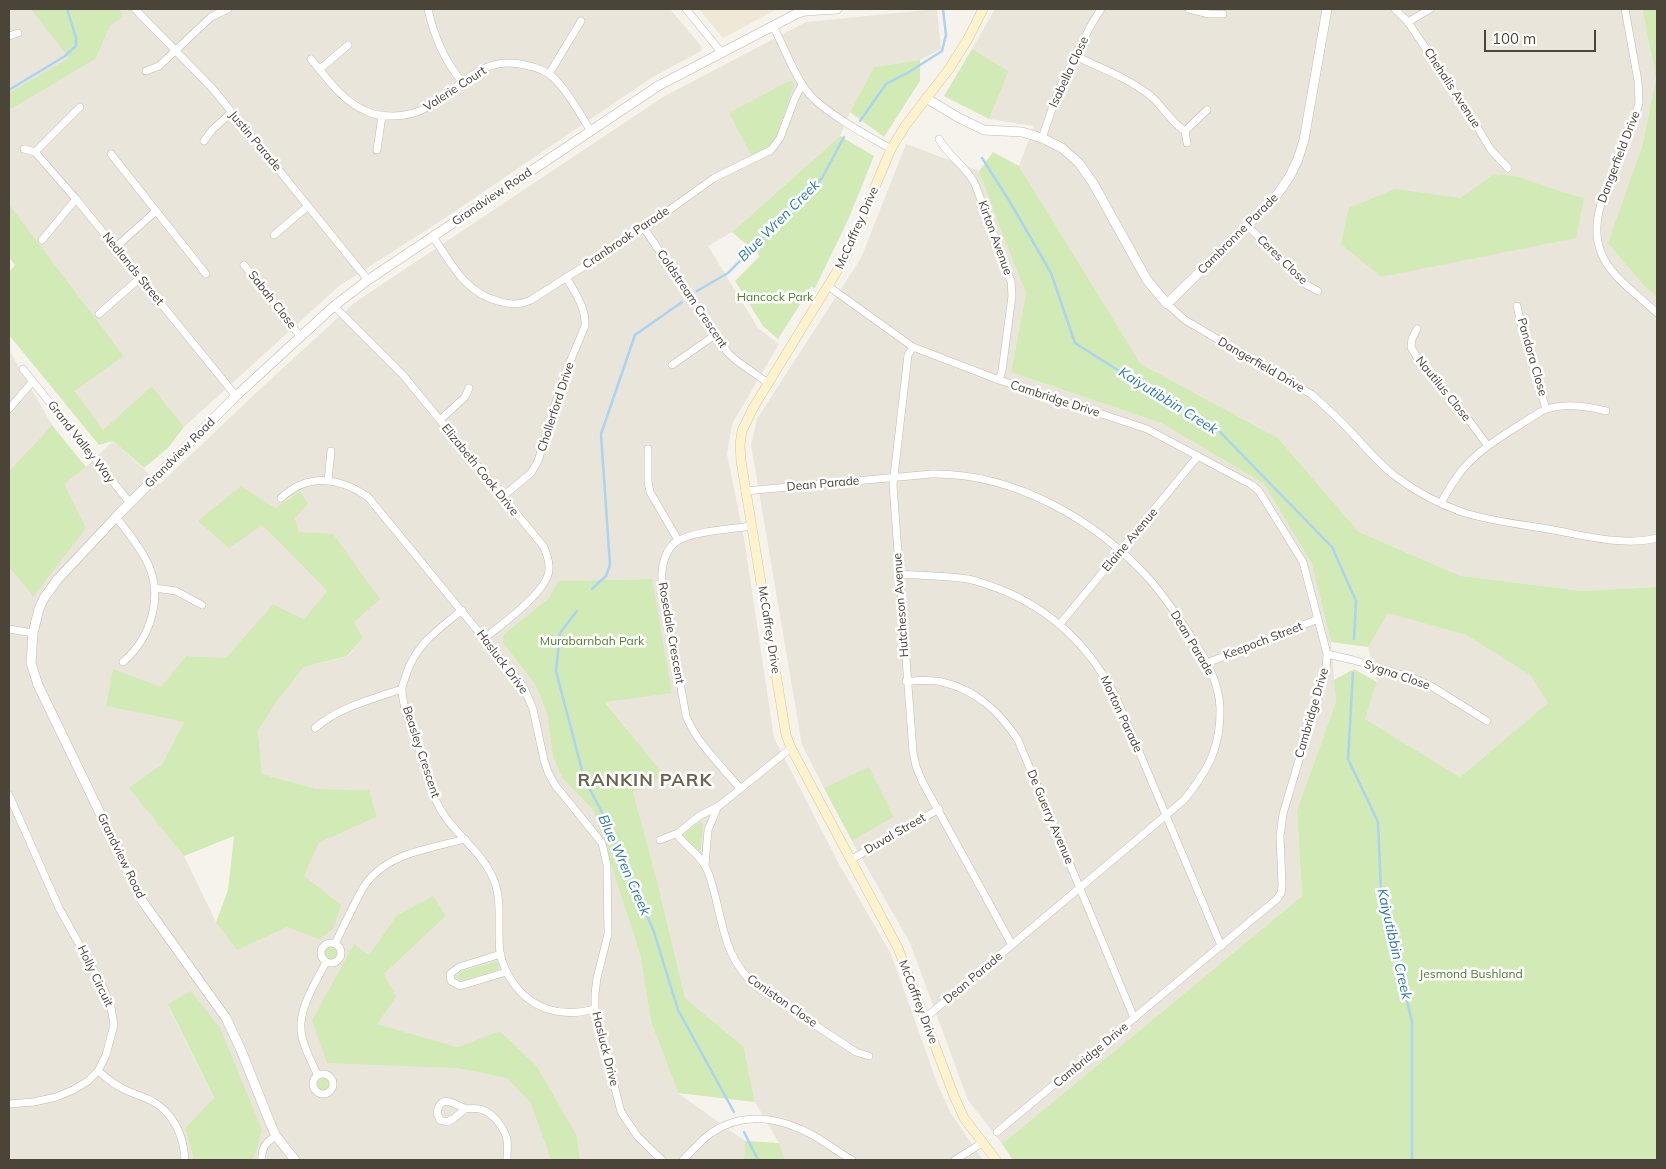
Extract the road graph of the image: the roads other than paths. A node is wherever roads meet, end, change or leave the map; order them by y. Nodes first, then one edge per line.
1 (135, 9) edge
2 (228, 9) edge
3 (428, 9) edge
4 (686, 9) edge
5 (837, 9) edge
6 (982, 9) edge
7 (1101, 9) edge
8 (1189, 9) edge
9 (1327, 9) edge
10 (1395, 9) edge
11 (1430, 9) edge
12 (1625, 9) edge
13 (1223, 14) dead end
14 (581, 21) dead end
15 (1408, 22) junction
16 (773, 26) junction
17 (18, 33) dead end
18 (9, 36) edge
19 (348, 46) dead end
20 (175, 52) junction
21 (721, 52) junction
22 (1075, 56) junction
23 (311, 59) dead end
24 (320, 69) junction
25 (146, 70) dead end
26 (549, 74) junction
27 (462, 82) junction
28 (802, 85) junction
29 (926, 98) junction
30 (80, 107) dead end
31 (1207, 110) dead end
32 (231, 113) junction
33 (382, 116) junction
34 (590, 130) junction
35 (1185, 131) junction
36 (1042, 138) junction
37 (939, 139) dead end
38 (204, 141) dead end
39 (1187, 143) dead end
40 (24, 149) dead end
41 (891, 149) junction
42 (377, 150) dead end
43 (35, 152) junction
44 (111, 154) dead end
45 (1508, 168) dead end
46 (76, 199) junction
47 (308, 206) junction
48 (156, 211) junction
49 (1248, 226) junction
50 (644, 228) junction
51 (274, 234) dead end
52 (433, 237) junction
53 (42, 240) dead end
54 (116, 248) junction
55 (244, 264) dead end
56 (206, 274) dead end
57 (566, 277) junction
58 (140, 278) junction
59 (368, 280) junction
60 (828, 286) junction
61 (1318, 291) dead end
62 (1167, 304) junction
63 (334, 306) junction
64 (1517, 306) dead end
65 (1657, 313) edge
66 (99, 314) dead end
67 (1417, 329) dead end
68 (300, 336) junction
69 (715, 336) junction
70 (912, 348) junction
71 (672, 365) dead end
72 (23, 369) dead end
73 (999, 380) junction
74 (33, 381) junction
75 (768, 383) junction
76 (469, 388) dead end
77 (236, 396) junction
78 (9, 409) edge
79 (1546, 409) junction
80 (1606, 411) dead end
81 (440, 420) junction
82 (1488, 446) junction
83 (648, 449) dead end
84 (331, 451) dead end
85 (1198, 456) junction
86 (893, 478) junction
87 (328, 480) junction
88 (745, 491) junction
89 (502, 497) junction
90 (281, 498) dead end
91 (130, 503) junction
92 (1441, 503) junction
93 (116, 517) junction
94 (752, 526) junction
95 (1657, 538) edge
96 (678, 540) junction
97 (1120, 551) junction
98 (899, 574) junction
99 (155, 588) junction
100 (202, 605) dead end
101 (462, 610) junction
102 (1318, 619) junction
103 (1060, 624) junction
104 (9, 629) edge
105 (32, 633) junction
106 (485, 638) junction
107 (1327, 654) junction
108 (123, 662) dead end
109 (1207, 663) junction
110 (906, 681) junction
111 (402, 689) junction
112 (1487, 721) dead end
113 (315, 728) dead end
114 (790, 748) junction
115 (740, 788) junction
116 (9, 795) edge
117 (718, 806) junction
118 (12, 810) edge
119 (939, 810) junction
120 (1166, 817) junction
121 (678, 833) junction
122 (465, 840) junction
123 (660, 840) dead end
124 (852, 859) junction
125 (705, 865) junction
126 (1080, 889) junction
127 (335, 944) junction
128 (1012, 945) junction
129 (1222, 946) junction
130 (500, 954) junction
131 (326, 962) junction
132 (506, 972) junction
133 (595, 1010) junction
134 (925, 1018) junction
135 (1135, 1018) junction
136 (869, 1056) dead end
137 (98, 1071) junction
138 (317, 1074) dead end
139 (9, 1104) edge
140 (465, 1109) dead end
141 (997, 1132) dead end
142 (276, 1136) junction
143 (982, 1143) junction
144 (185, 1160) edge
145 (262, 1160) edge
146 (295, 1160) edge
147 (506, 1160) edge
148 (662, 1160) edge
149 (683, 1160) edge
150 (852, 1160) edge
151 (955, 1160) edge
152 (996, 1160) edge

1 - 20 street, Justin Parade
2 - 20 street
3 - 27 street
4 - 21 street
5 - 16 street, Grandview Road
6 - 29 main road, McCaffrey Drive
7 - 22 street, Isabella Close
8 - 13 street
9 - 49 street, Cambronne Parade
10 - 15 street, Chehalis Avenue
11 - 15 street
12 - 65 street, Dangerfield Drive
14 - 26 street
15 - 45 street, Chehalis Avenue
16 - 21 street, Grandview Road
16 - 28 street
17 - 18 street
19 - 24 street
20 - 25 street
20 - 32 street, Justin Parade
21 - 34 street, Grandview Road
22 - 35 street
22 - 36 street, Isabella Close
23 - 24 street, Valerie Court
24 - 33 street, Valerie Court
26 - 27 street, Valerie Court
26 - 34 street, Valerie Court
27 - 33 street, Valerie Court
28 - 41 street
28 - 50 street, Cranbrook Parade
29 - 36 street, Dangerfield Drive
29 - 41 main road, McCaffrey Drive
30 - 43 street
31 - 35 street
32 - 38 street
32 - 47 street, Justin Parade
33 - 42 street
34 - 52 street, Grandview Road
35 - 39 street
36 - 62 street, Dangerfield Drive
37 - 73 street, Kirton Avenue
40 - 43 street
41 - 60 main road, McCaffrey Drive
43 - 46 street, Nedlands Street
44 - 48 street
46 - 53 street
46 - 54 street, Nedlands Street
47 - 51 street
47 - 59 street, Justin Parade
48 - 54 street
48 - 56 street
49 - 61 street, Ceres Close
49 - 62 street, Cambronne Parade
50 - 57 street, Cranbrook Parade
50 - 69 street, Coldstream Crescent
52 - 57 street, Cranbrook Parade
52 - 59 street, Grandview Road
54 - 58 street, Nedlands Street
55 - 68 street, Sabah Close
57 - 89 street, Chollerford Drive
58 - 66 street
58 - 77 street, Nedlands Street
59 - 63 street, Grandview Road
60 - 70 street
60 - 75 main road, McCaffrey Drive
62 - 92 street, Dangerfield Drive
63 - 68 street, Grandview Road
63 - 81 street, Elizabeth Cook Drive
64 - 79 street, Pandora Close
67 - 82 street, Nautilus Close
68 - 77 street, Grandview Road
69 - 71 street
69 - 75 street, Coldstream Crescent
70 - 73 street, Cambridge Drive
70 - 86 street, Hutcheson Avenue
72 - 74 street, Grand Valley Way
73 - 85 street, Cambridge Drive
74 - 78 street
74 - 91 street, Grand Valley Way
75 - 88 main road, McCaffrey Drive
76 - 81 street
77 - 91 street, Grandview Road
79 - 80 street
79 - 82 street
81 - 89 street, Elizabeth Cook Drive
82 - 92 street
83 - 96 street
84 - 87 street
85 - 97 street, Elaine Avenue
85 - 102 street, Cambridge Drive
86 - 88 street, Dean Parade
86 - 97 street, Dean Parade
86 - 98 street, Hutcheson Avenue
87 - 90 street, Hasluck Drive
87 - 101 street, Hasluck Drive
88 - 94 main road, McCaffrey Drive
89 - 106 street, Elizabeth Cook Drive
91 - 93 street, Grandview Road
92 - 95 street, Dangerfield Drive
93 - 99 street
93 - 105 street, Grandview Road
94 - 96 street
94 - 114 main road, McCaffrey Drive
96 - 115 street, Rosedale Crescent
97 - 103 street, Elaine Avenue
97 - 109 street, Dean Parade
98 - 103 street, Morton Parade
98 - 110 street, Hutcheson Avenue
99 - 100 street
99 - 108 street
101 - 106 street, Hasluck Drive
101 - 111 street, Beasley Crescent
102 - 107 street, Cambridge Drive
102 - 109 street, Keepoch Street
103 - 120 street, Morton Parade
104 - 105 street
105 - 142 street, Grandview Road
106 - 133 street, Hasluck Drive
107 - 112 street, Sygna Close
107 - 129 street, Cambridge Drive
109 - 120 street, Dean Parade
110 - 119 street, Hutcheson Avenue
110 - 126 street, De Guerry Avenue
111 - 113 street
111 - 122 street, Beasley Crescent
114 - 115 street, Coniston Close
114 - 124 main road, McCaffrey Drive
115 - 117 street, Coniston Close
116 - 118 street, Holly Circuit
117 - 121 street, Coniston Close
117 - 125 street, Coniston Close
118 - 137 street, Holly Circuit
119 - 124 street, Duval Street
119 - 128 street, Hutcheson Avenue
120 - 126 street, Dean Parade
120 - 129 street, Morton Parade
121 - 123 street, Coniston Close
121 - 125 street, Coniston Close
122 - 127 street
122 - 130 street, Beasley Crescent
124 - 134 main road, McCaffrey Drive
125 - 136 street, Coniston Close
126 - 128 street, Dean Parade
126 - 135 street, De Guerry Avenue
127 - 131 street
127 - 131 street
128 - 134 street, Dean Parade
129 - 135 street, Cambridge Drive
130 - 132 street, Beasley Crescent
130 - 132 street
131 - 138 street
132 - 133 street, Beasley Crescent
133 - 148 street, Hasluck Drive
134 - 143 main road, McCaffrey Drive
135 - 141 street, Cambridge Drive
137 - 139 street, Holly Circuit
137 - 144 street
140 - 147 street
142 - 145 street
142 - 146 street, Grandview Road
143 - 151 street
143 - 152 main road, McCaffrey Drive
149 - 150 street

